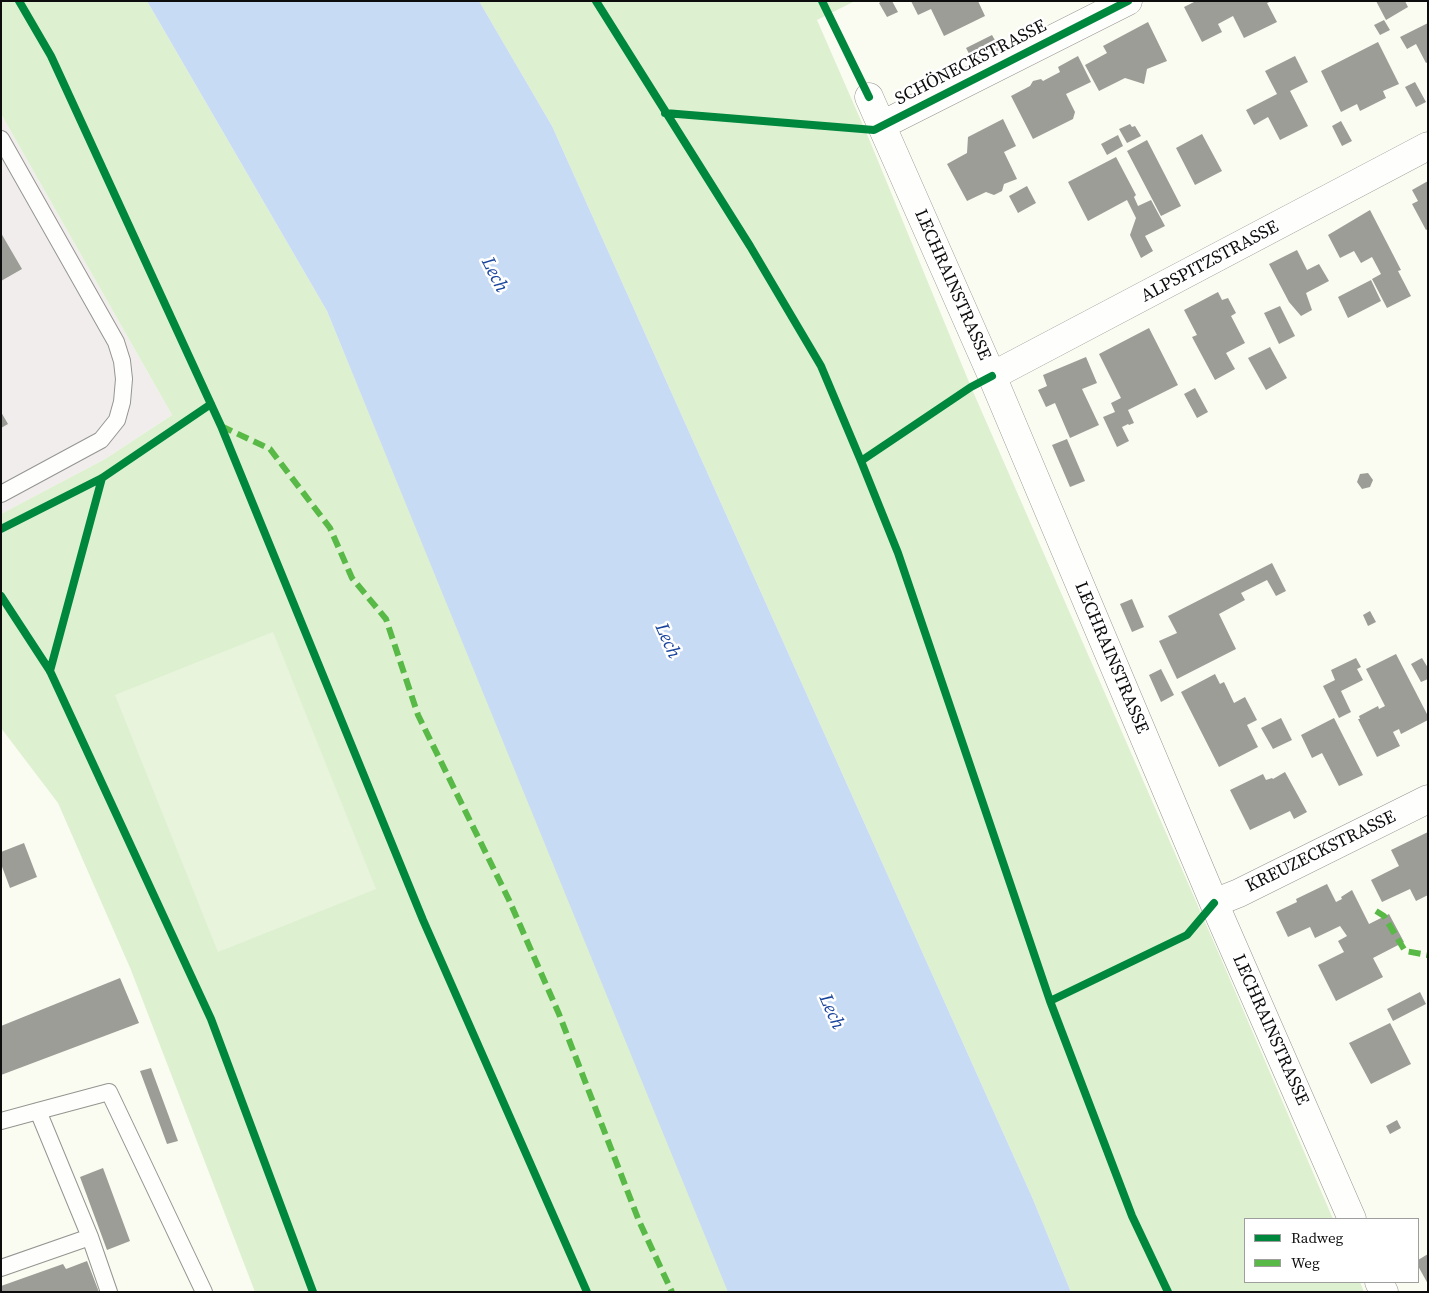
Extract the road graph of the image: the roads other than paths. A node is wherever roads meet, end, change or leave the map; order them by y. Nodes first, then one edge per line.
1 (1128, 1) edge
2 (869, 97) dead end
3 (882, 125) junction
4 (1, 139) edge
5 (1428, 146) edge
6 (992, 376) junction
7 (1, 494) edge
8 (1428, 799) edge
9 (1214, 904) junction
10 (38, 1112) junction
11 (1, 1121) edge
12 (1352, 1218) edge
13 (90, 1237) junction
14 (1, 1268) edge
15 (109, 1292) edge
16 (204, 1292) edge

1 - 3 street, SCHÖNECKSTRASSE
2 - 3 street, LECHRAINSTRASSE
3 - 6 street, LECHRAINSTRASSE
4 - 7 lane
5 - 6 street, ALPSPITZSTRASSE
6 - 9 street, LECHRAINSTRASSE
8 - 9 street, KREUZECKSTRASSE
9 - 12 street, LECHRAINSTRASSE
10 - 11 lane
10 - 13 lane
10 - 16 lane
13 - 14 lane
13 - 15 lane

